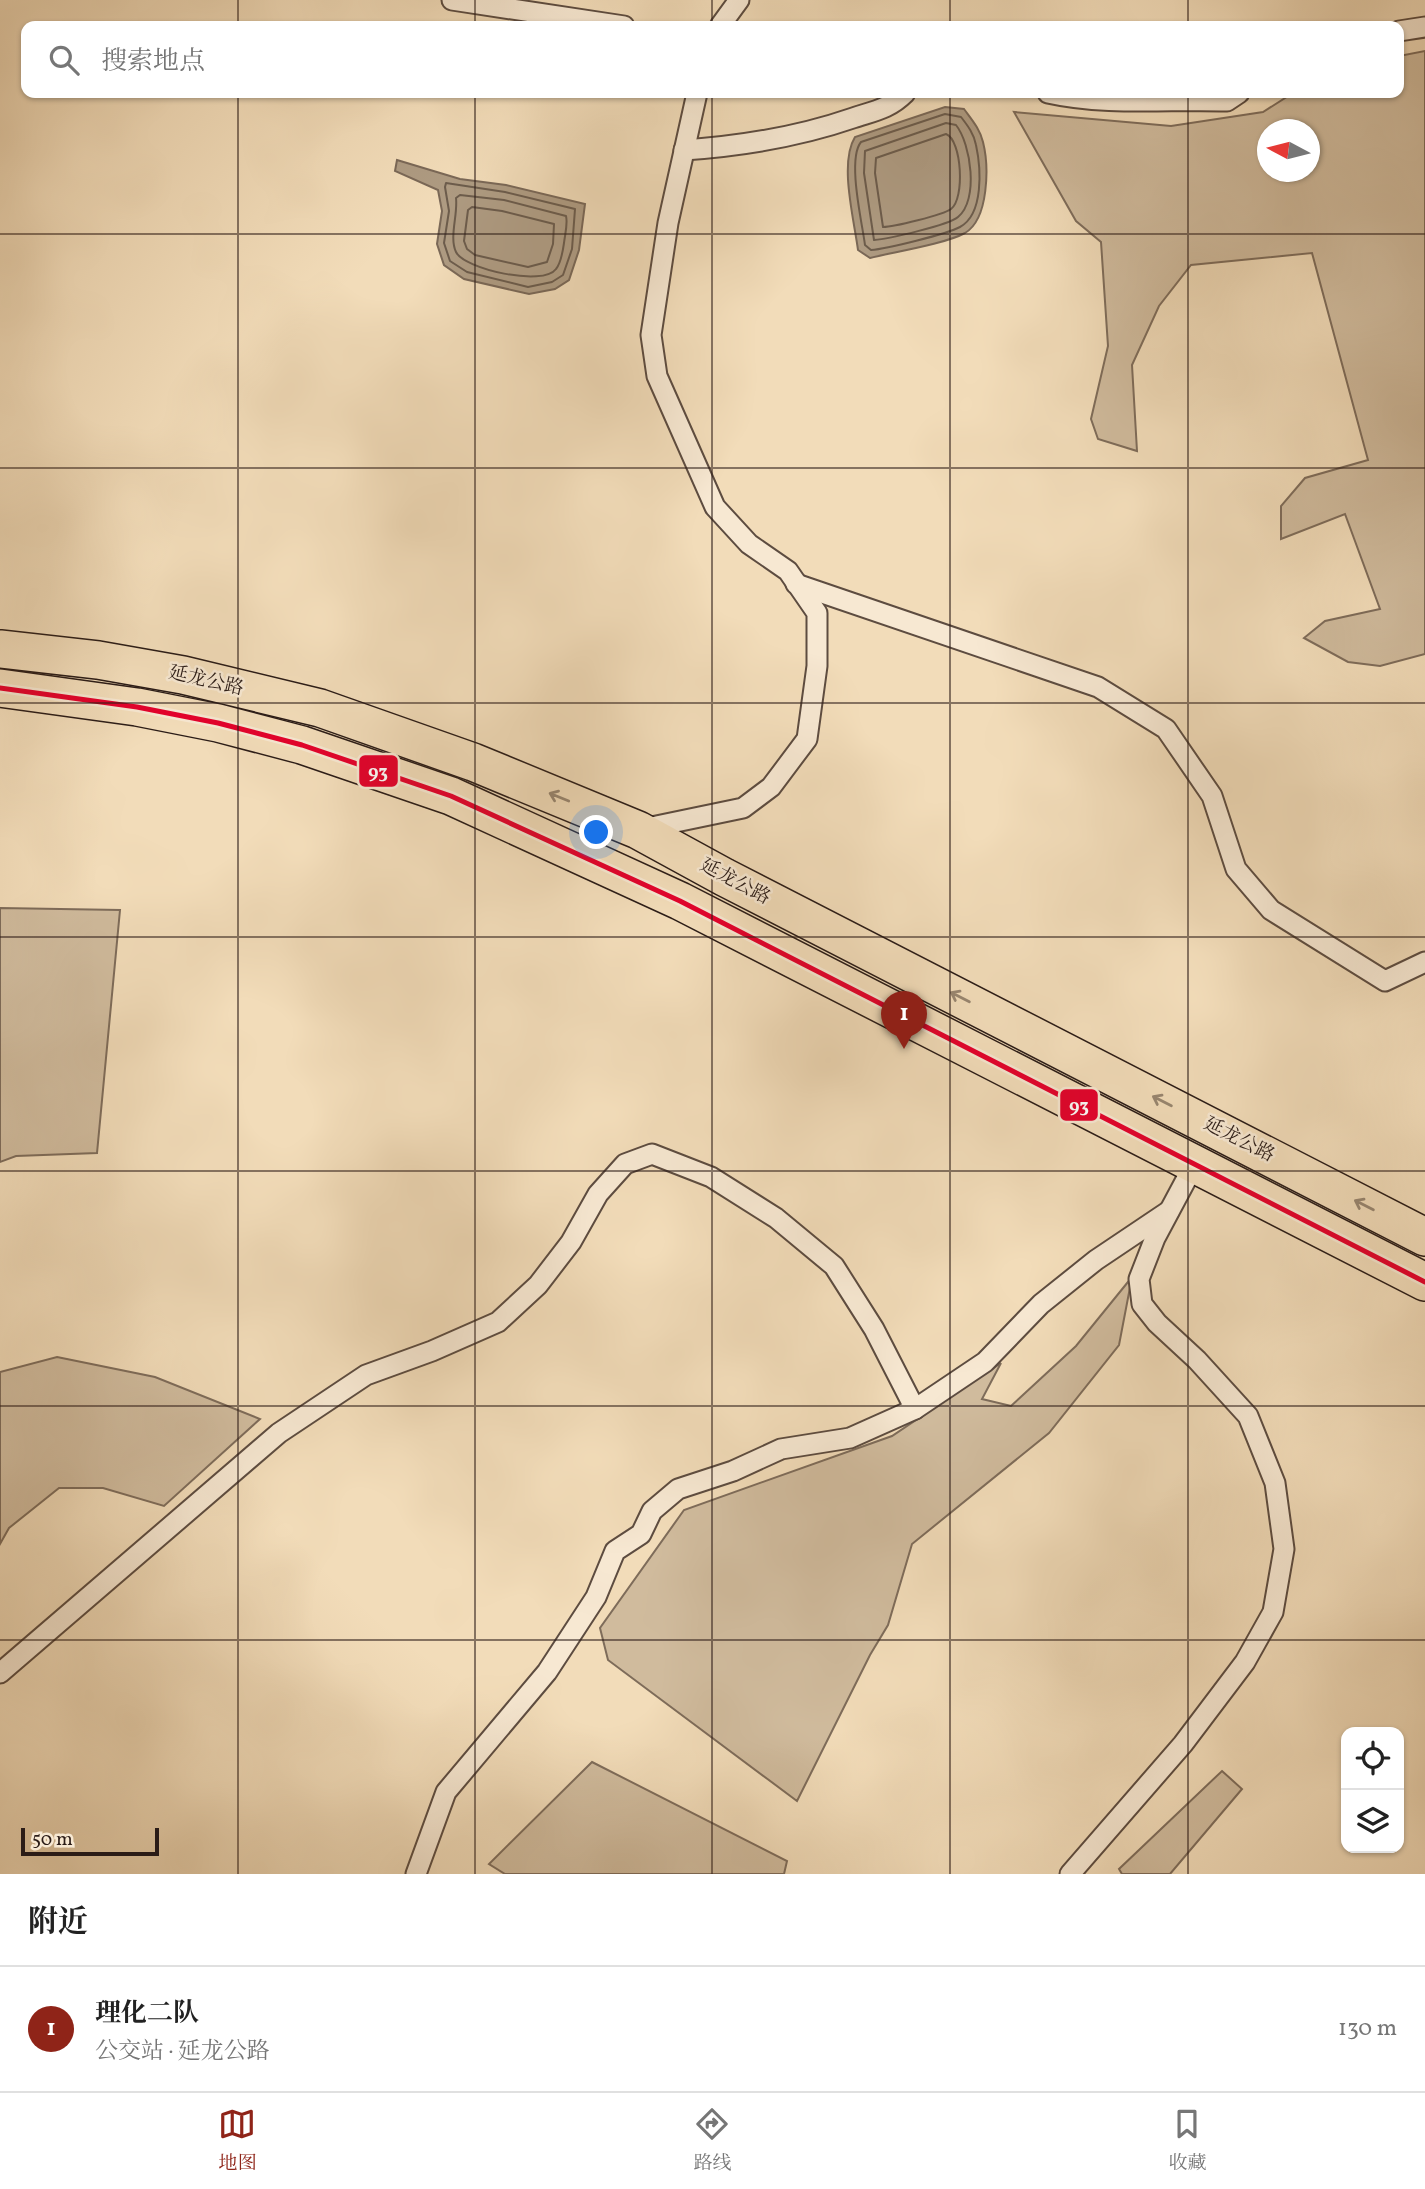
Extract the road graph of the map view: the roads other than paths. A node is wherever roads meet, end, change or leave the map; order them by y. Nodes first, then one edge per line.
1 (452, 0) edge
2 (739, 0) edge
3 (591, 21) edge
4 (724, 21) edge
5 (1425, 27) edge
6 (1404, 30) edge
7 (696, 98) edge
8 (900, 98) edge
9 (1083, 98) edge
10 (1232, 98) edge
11 (684, 150) junction
12 (796, 583) junction
13 (0, 649) edge
14 (0, 688) edge
15 (638, 830) junction
16 (1425, 962) edge
17 (1195, 1163) junction
18 (1169, 1211) junction
19 (1425, 1237) edge
20 (1425, 1282) edge
21 (915, 1409) junction
22 (0, 1673) edge
23 (416, 1874) edge
24 (1070, 1874) edge

1 - 3 street
2 - 4 street
5 - 6 street
7 - 11 street
8 - 11 street
9 - 10 street
11 - 12 street
12 - 15 street
12 - 16 street
15 -> 13 highway, 延龙公路
14 - 17 highway, 延龙公路
19 -> 15 highway, 延龙公路
17 - 18 street
17 - 20 highway, 延龙公路
18 - 21 street
18 - 24 street
21 - 22 street
21 - 23 street

